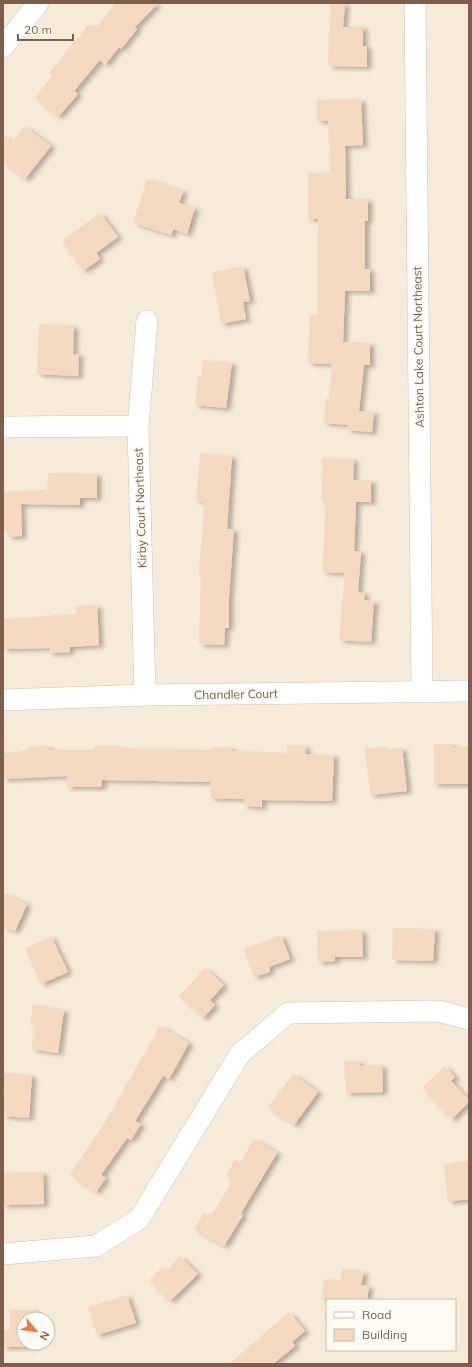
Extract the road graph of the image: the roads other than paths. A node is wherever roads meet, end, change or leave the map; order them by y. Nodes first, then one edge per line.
1 (38, 3) edge
2 (415, 3) edge
3 (3, 47) edge
4 (147, 321) dead end
5 (138, 426) junction
6 (3, 427) edge
7 (422, 691) junction
8 (469, 691) edge
9 (145, 695) junction
10 (3, 700) edge
11 (469, 1019) edge
12 (3, 1254) edge

1 - 3 street
2 - 7 street, Ashton Lake Court Northeast
4 - 5 street, Kirby Court Northeast
5 - 6 street
5 - 9 street, Kirby Court Northeast
7 - 8 street, Chandler Court
7 - 9 street, Chandler Court
9 - 10 street, Chandler Court
11 - 12 street

